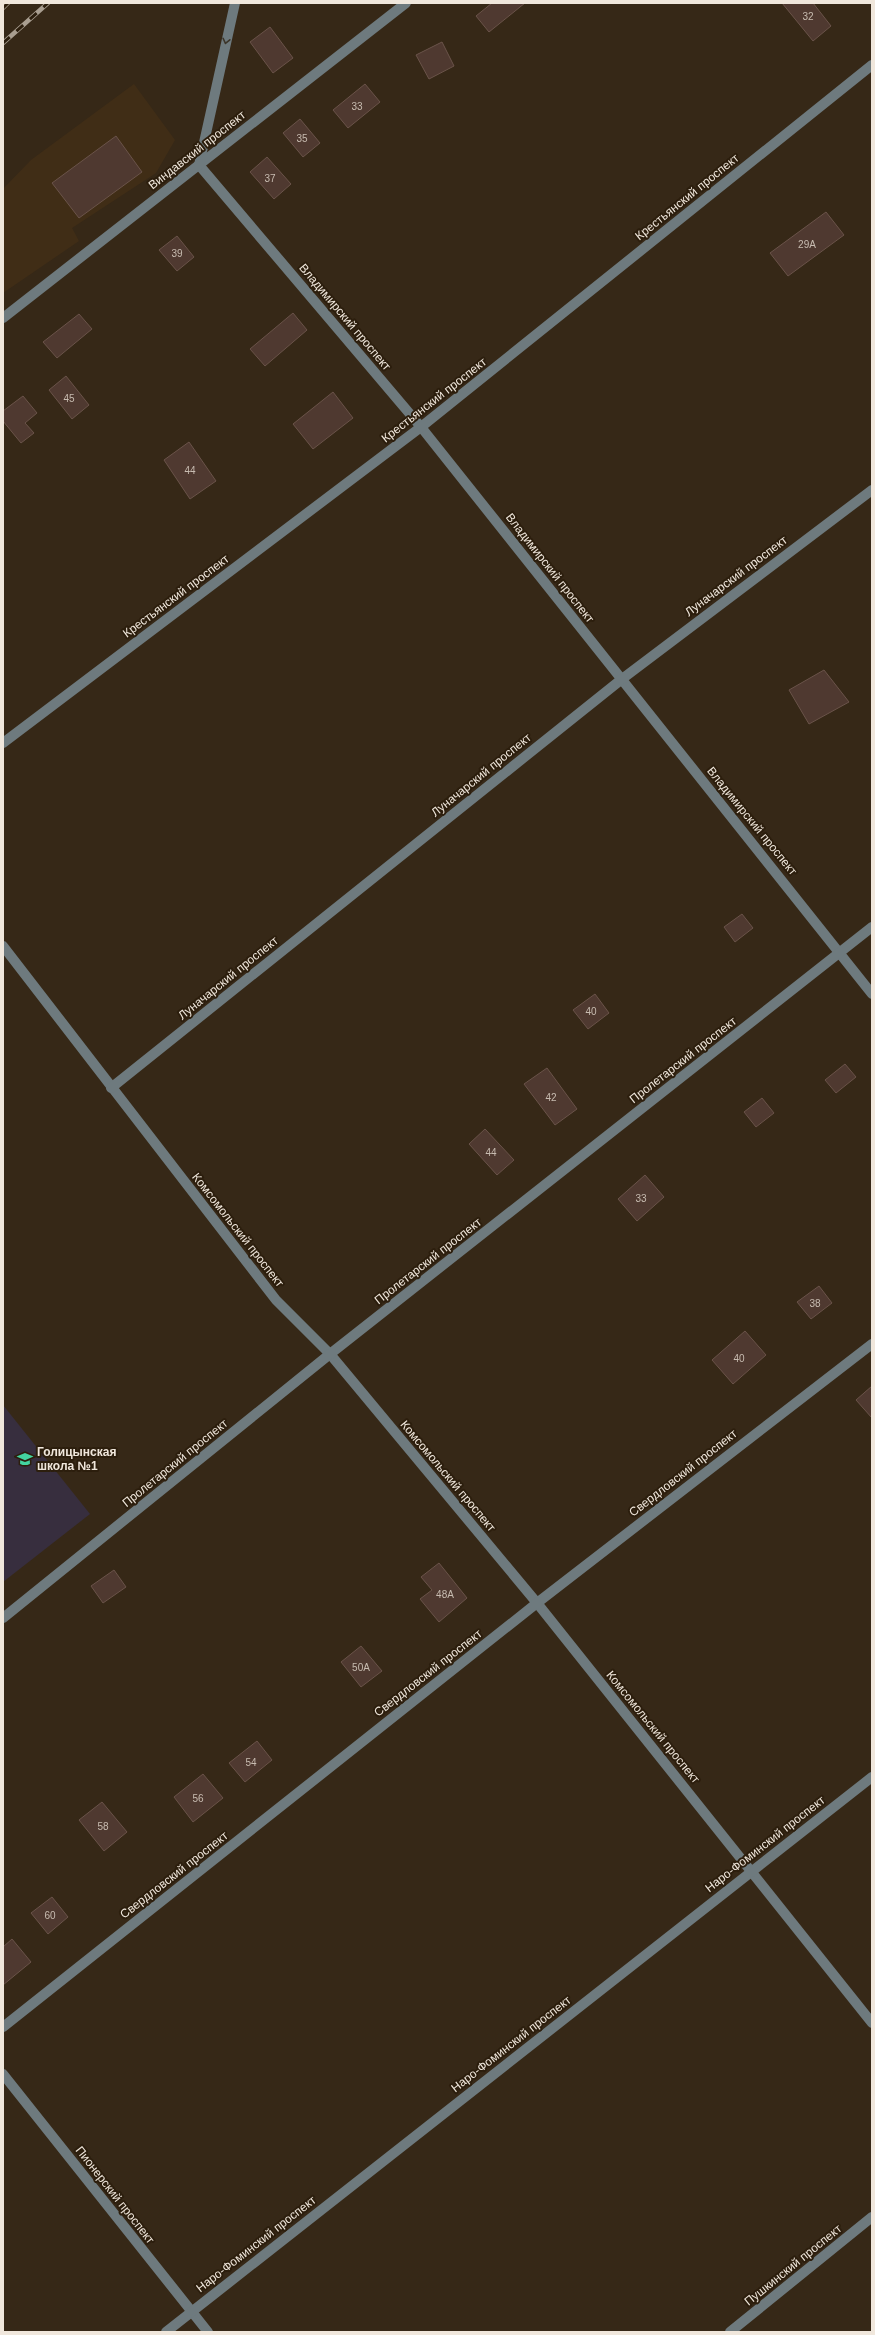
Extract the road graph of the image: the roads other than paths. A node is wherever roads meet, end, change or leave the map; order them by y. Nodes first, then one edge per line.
1 (235, 3) edge
2 (406, 3) edge
3 (872, 65) edge
4 (199, 165) junction
5 (3, 318) edge
6 (422, 427) junction
7 (872, 490) edge
8 (622, 679) junction
9 (3, 743) edge
10 (872, 927) edge
11 (3, 946) edge
12 (840, 953) junction
13 (872, 994) edge
14 (111, 1088) junction
15 (872, 1344) edge
16 (330, 1354) junction
17 (537, 1603) junction
18 (3, 1618) edge
19 (872, 1777) edge
20 (752, 1871) junction
21 (872, 2024) edge
22 (3, 2027) edge
23 (3, 2074) edge
24 (872, 2217) edge
25 (191, 2312) junction
26 (166, 2332) edge
27 (208, 2332) edge
28 (730, 2332) edge

1 -> 4 street
2 - 4 street, Виндавский проспект
3 - 6 street, Крестьянский проспект
4 - 5 street, Виндавский проспект
4 - 6 street, Владимирский проспект
6 - 8 street, Владимирский проспект
6 - 9 street, Крестьянский проспект
7 - 8 street, Луначарский проспект
8 - 12 street, Владимирский проспект
8 - 14 street, Луначарский проспект
10 - 12 street, Пролетарский проспект
11 - 14 street, Комсомольский проспект
12 - 13 street, Владимирский проспект
12 - 16 street, Пролетарский проспект
14 - 16 street, Комсомольский проспект
15 - 17 street, Свердловский проспект
16 - 17 street, Комсомольский проспект
16 - 18 street, Пролетарский проспект
17 - 20 street, Комсомольский проспект
17 - 22 street, Свердловский проспект
19 - 20 street, Наро-Фоминский проспект
20 - 21 street, Комсомольский проспект
20 - 25 street, Наро-Фоминский проспект
23 - 25 street, Пионерский проспект
24 - 28 street, Пушкинский проспект
25 - 26 street, Наро-Фоминский проспект
25 - 27 street, Пионерский проспект

